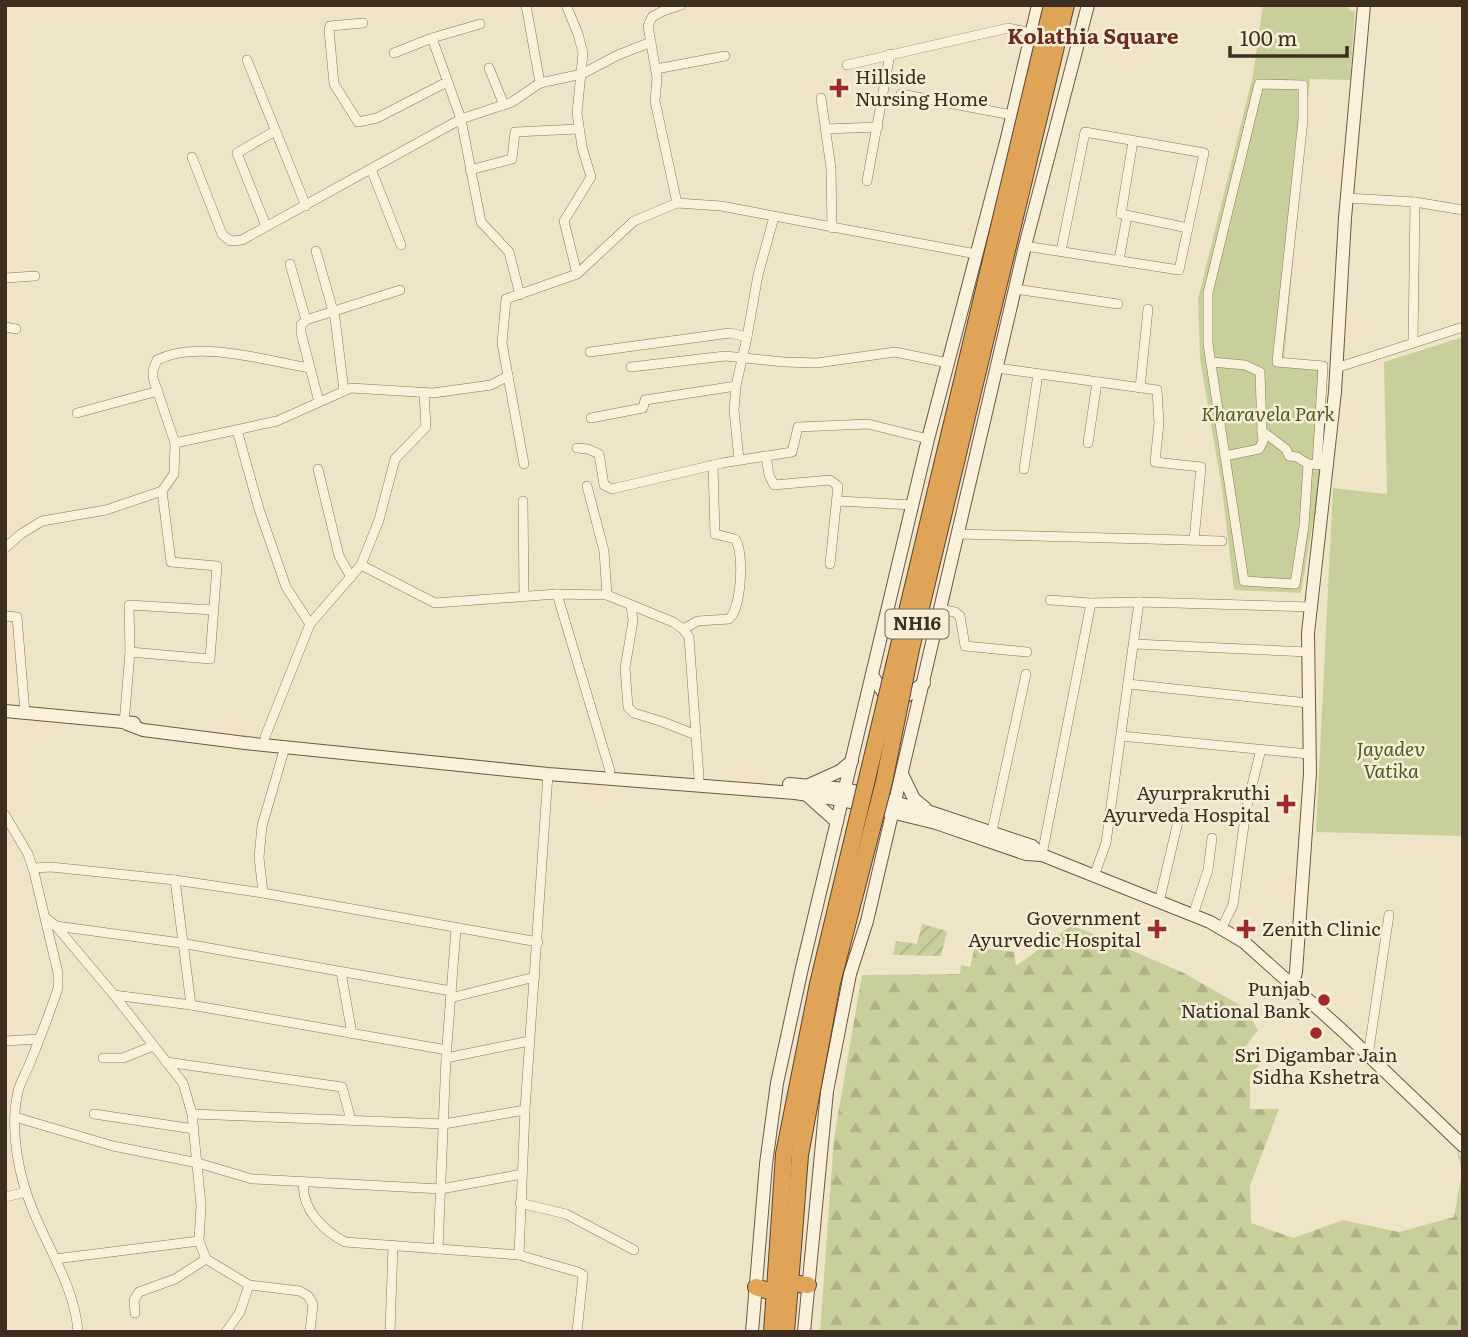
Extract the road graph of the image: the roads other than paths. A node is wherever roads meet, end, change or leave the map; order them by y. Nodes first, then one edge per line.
1 (526, 5) edge
2 (566, 5) edge
3 (681, 5) edge
4 (1038, 5) edge
5 (1052, 5) edge
6 (1066, 5) edge
7 (1088, 5) edge
8 (1364, 5) edge
9 (363, 23) dead end
10 (480, 24) dead end
11 (1031, 33) junction
12 (432, 38) junction
13 (651, 42) junction
14 (394, 53) dead end
15 (890, 54) junction
16 (725, 56) dead end
17 (247, 60) dead end
18 (847, 65) dead end
19 (489, 68) dead end
20 (656, 69) junction
21 (582, 74) junction
22 (447, 82) junction
23 (540, 83) junction
24 (901, 94) dead end
25 (821, 98) dead end
26 (504, 104) junction
27 (1012, 115) junction
28 (461, 119) junction
29 (878, 127) junction
30 (578, 129) junction
31 (825, 129) junction
32 (275, 131) junction
33 (1133, 141) junction
34 (192, 157) dead end
35 (371, 169) junction
36 (470, 170) junction
37 (867, 181) dead end
38 (1347, 198) junction
39 (1415, 202) junction
40 (677, 203) junction
41 (306, 206) junction
42 (1463, 210) edge
43 (1127, 216) junction
44 (774, 217) junction
45 (266, 226) junction
46 (832, 228) junction
47 (1188, 228) junction
48 (401, 245) dead end
49 (1026, 246) junction
50 (316, 251) dead end
51 (1061, 251) junction
52 (976, 254) junction
53 (1119, 260) junction
54 (290, 264) dead end
55 (577, 274) junction
56 (35, 276) dead end
57 (5, 278) edge
58 (1015, 289) junction
59 (400, 290) dead end
60 (520, 295) junction
61 (1118, 304) dead end
62 (1148, 309) dead end
63 (333, 311) junction
64 (306, 320) junction
65 (5, 327) edge
66 (1463, 327) edge
67 (16, 328) dead end
68 (747, 337) junction
69 (1413, 343) junction
70 (590, 352) dead end
71 (742, 358) junction
72 (1211, 362) junction
73 (948, 363) junction
74 (310, 368) junction
75 (631, 368) dead end
76 (997, 368) junction
77 (1336, 368) junction
78 (1038, 374) junction
79 (508, 376) junction
80 (1097, 382) junction
81 (736, 386) junction
82 (1140, 388) junction
83 (158, 391) junction
84 (344, 391) junction
85 (424, 393) junction
86 (319, 402) junction
87 (77, 413) dead end
88 (591, 418) dead end
89 (237, 430) junction
90 (1262, 431) junction
91 (928, 439) junction
92 (175, 443) junction
93 (1088, 443) dead end
94 (577, 448) dead end
95 (766, 456) junction
96 (1225, 456) junction
97 (739, 460) junction
98 (524, 464) dead end
99 (713, 465) junction
100 (1318, 465) junction
101 (317, 469) dead end
102 (1024, 469) dead end
103 (587, 486) dead end
104 (162, 491) junction
105 (523, 501) dead end
106 (838, 501) junction
107 (913, 505) junction
108 (958, 534) junction
109 (1194, 540) junction
110 (1222, 541) dead end
111 (5, 548) edge
112 (830, 564) dead end
113 (360, 565) junction
114 (351, 577) junction
115 (557, 594) junction
116 (607, 595) junction
117 (524, 596) junction
118 (1050, 600) dead end
119 (1139, 602) junction
120 (1091, 603) junction
121 (631, 605) junction
122 (1311, 607) junction
123 (939, 609) junction
124 (214, 610) junction
125 (5, 616) edge
126 (310, 624) junction
127 (683, 629) junction
128 (1134, 644) junction
129 (130, 652) junction
130 (1027, 652) dead end
131 (1308, 653) junction
132 (1026, 674) dead end
133 (872, 676) junction
134 (924, 683) junction
135 (1128, 684) junction
136 (1308, 703) junction
137 (5, 711) edge
138 (25, 713) junction
139 (125, 724) junction
140 (696, 736) junction
141 (1121, 736) junction
142 (265, 737) junction
143 (285, 747) junction
144 (330, 748) junction
145 (1261, 749) junction
146 (1309, 754) junction
147 (852, 761) junction
148 (610, 771) junction
149 (548, 774) junction
150 (902, 774) junction
151 (699, 778) junction
152 (721, 783) junction
153 (806, 790) junction
154 (844, 795) junction
155 (894, 808) junction
156 (1180, 813) dead end
157 (5, 815) edge
158 (927, 816) junction
159 (837, 822) junction
160 (992, 831) junction
161 (1212, 838) dead end
162 (887, 839) junction
163 (1042, 855) junction
164 (33, 868) junction
165 (1094, 876) junction
166 (824, 877) junction
167 (175, 880) junction
168 (876, 887) junction
169 (263, 893) junction
170 (1159, 902) junction
171 (1193, 915) junction
172 (1389, 915) dead end
173 (46, 918) junction
174 (56, 926) junction
175 (456, 929) junction
176 (1221, 929) junction
177 (538, 942) junction
178 (181, 943) junction
179 (341, 972) junction
180 (535, 977) junction
181 (1293, 985) junction
182 (450, 994) junction
183 (114, 995) junction
184 (191, 1005) junction
185 (352, 1034) junction
186 (39, 1040) junction
187 (5, 1041) edge
188 (529, 1041) junction
189 (153, 1046) junction
190 (447, 1054) junction
191 (1368, 1056) junction
192 (103, 1058) dead end
193 (166, 1062) junction
194 (525, 1110) junction
195 (94, 1114) dead end
196 (192, 1114) junction
197 (15, 1117) junction
198 (351, 1120) junction
199 (444, 1124) junction
200 (194, 1129) junction
201 (1463, 1146) edge
202 (198, 1163) junction
203 (522, 1174) junction
204 (304, 1182) junction
205 (441, 1189) junction
206 (26, 1192) junction
207 (5, 1197) edge
208 (520, 1203) junction
209 (199, 1241) junction
210 (393, 1245) junction
211 (785, 1246) junction
212 (438, 1249) junction
213 (634, 1250) dead end
214 (519, 1255) junction
215 (55, 1259) junction
216 (206, 1259) junction
217 (790, 1283) junction
218 (248, 1284) junction
219 (808, 1285) junction
220 (756, 1287) junction
221 (775, 1293) junction
222 (135, 1313) dead end
223 (78, 1332) edge
224 (226, 1332) edge
225 (310, 1332) edge
226 (390, 1332) edge
227 (578, 1332) edge
228 (752, 1332) edge
229 (772, 1332) edge
230 (786, 1332) edge
231 (804, 1332) edge

1 - 23 street
2 - 21 street
3 - 13 street
4 - 11 street
5 - 211 highway, NH16, bridge
6 - 211 highway, NH16, bridge
7 - 49 street
8 - 38 street
9 - 22 street
10 - 12 street
11 - 15 street
11 - 27 street
12 - 14 street
12 - 22 street
13 - 20 street
13 - 21 street
15 - 18 street
15 - 29 street
16 - 20 street
17 - 32 street
19 - 26 street
20 - 40 street
21 - 23 street
21 - 30 street
22 - 28 street
23 - 26 street
24 - 27 street
25 - 31 street
26 - 28 street
27 - 52 street
28 - 35 street
28 - 36 street
29 - 31 street
29 - 37 street
30 - 36 street
30 - 55 street
31 - 46 street
32 - 41 street
32 - 45 street
33 - 43 street
33 - 47 street
33 - 51 street
34 - 45 street
35 - 41 street
35 - 48 street
36 - 60 street
38 - 39 street
38 - 77 street
39 - 42 street
39 - 69 street
40 - 44 street
40 - 55 street
41 - 45 street
43 - 47 street
43 - 53 street
44 - 46 street
44 - 68 street
46 - 52 street
47 - 53 street
49 - 51 street
49 - 58 street
50 - 63 street
51 - 53 street
52 - 73 street
54 - 64 street
55 - 60 street
56 - 57 street
58 - 61 street
58 - 76 street
59 - 63 street
60 - 79 street
62 - 82 street
63 - 64 street
63 - 84 street
64 - 74 street
65 - 67 street
66 - 69 street
68 - 70 street
68 - 71 street
69 - 77 street
71 - 73 street
71 - 75 street
71 - 81 street
72 - 90 street
72 - 96 street
72 - 100 street
73 - 91 street
74 - 83 street
74 - 86 street
76 - 78 street
76 - 108 street
77 - 100 street
78 - 80 street
78 - 102 street
79 - 85 street
79 - 98 street
80 - 82 street
80 - 93 street
81 - 88 street
81 - 97 street
82 - 109 street
83 - 87 street
83 - 92 street
84 - 85 street
84 - 86 street
85 - 113 street
86 - 89 street
89 - 92 street
89 - 126 street
90 - 96 street
90 - 100 street
91 - 95 street
91 - 107 street
92 - 104 street
94 - 99 street
95 - 97 street
95 - 106 street
96 - 100 street
97 - 99 street
99 - 127 street
100 - 122 street
101 - 114 street
103 - 116 street
104 - 111 street
104 - 124 street
105 - 117 street
106 - 107 street
106 - 112 street
107 - 133 street
108 - 109 street
108 - 123 street
109 - 110 street
113 - 114 street
113 - 117 street
114 - 126 street
115 - 116 street
115 - 117 street
115 - 148 street
116 - 121 street
118 - 120 street
119 - 120 street
119 - 122 street
119 - 128 street
120 - 163 street
121 - 127 street
121 - 140 street
122 - 131 street
123 - 130 street
123 - 134 street
124 - 129 street
124 - 129 street
125 - 138 street
126 - 142 street
127 - 140 street
128 - 131 street
128 - 135 street
129 - 139 street
131 - 136 street
132 - 160 street
133 - 134 street
133 - 147 street
134 - 150 street
135 - 136 street
135 - 141 street
136 - 146 street
137 - 138 street
138 - 139 street
139 - 142 street
139 - 143 street
140 - 151 street
141 - 145 street
141 - 165 street
142 - 144 street
143 - 144 street
143 - 169 street
144 - 148 street
144 - 149 street
145 - 146 street
145 - 176 street
146 - 181 street
147 - 153 street
147 - 154 street
148 - 151 street
149 - 152 street
149 - 177 street
150 - 155 street
150 - 158 street
151 - 152 street
152 - 153 street
153 - 154 street
153 - 159 street
154 - 155 street
154 - 159 street
155 - 158 street
155 - 162 street
156 - 170 street
157 - 164 street
158 - 160 street
158 - 162 street
158 - 163 street
159 - 166 street
160 - 163 street
161 - 171 street
162 - 168 street
163 - 165 street
164 - 167 street
164 - 173 street
165 - 170 street
166 - 168 street
166 - 220 street
167 - 169 street
167 - 178 street
168 - 219 street
169 - 175 street
170 - 171 street
171 - 176 street
172 - 191 street
173 - 174 street
173 - 186 street
174 - 178 street
174 - 183 street
175 - 177 street
175 - 182 street
176 - 181 street
177 - 180 street
178 - 179 street
178 - 184 street
179 - 182 street
179 - 185 street
180 - 182 street
180 - 188 street
181 - 191 street
182 - 190 street
183 - 184 street
183 - 189 street
184 - 185 street
185 - 190 street
186 - 187 street
186 - 197 street
188 - 190 street
188 - 194 street
189 - 192 street
189 - 193 street
190 - 199 street
191 - 201 street
193 - 196 street
193 - 198 street
194 - 199 street
194 - 203 street
195 - 200 street
196 - 198 street
196 - 200 street
197 - 202 street
197 - 206 street
198 - 199 street
199 - 205 street
200 - 202 street
202 - 204 street
202 - 209 street
203 - 205 street
203 - 208 street
204 - 205 street
204 - 210 street
205 - 212 street
206 - 207 street
206 - 215 street
208 - 213 street
208 - 214 street
209 - 215 street
209 - 216 street
210 - 212 street
210 - 226 street
211 - 217 highway, NH16
211 - 221 highway, NH16
212 - 214 street
214 - 227 street
215 - 223 street
216 - 218 street
216 - 222 street
217 - 219 highway
217 - 230 highway, NH16
218 - 224 street
218 - 225 street
219 - 231 street
220 - 221 highway
220 - 228 street
221 - 229 highway, NH16

